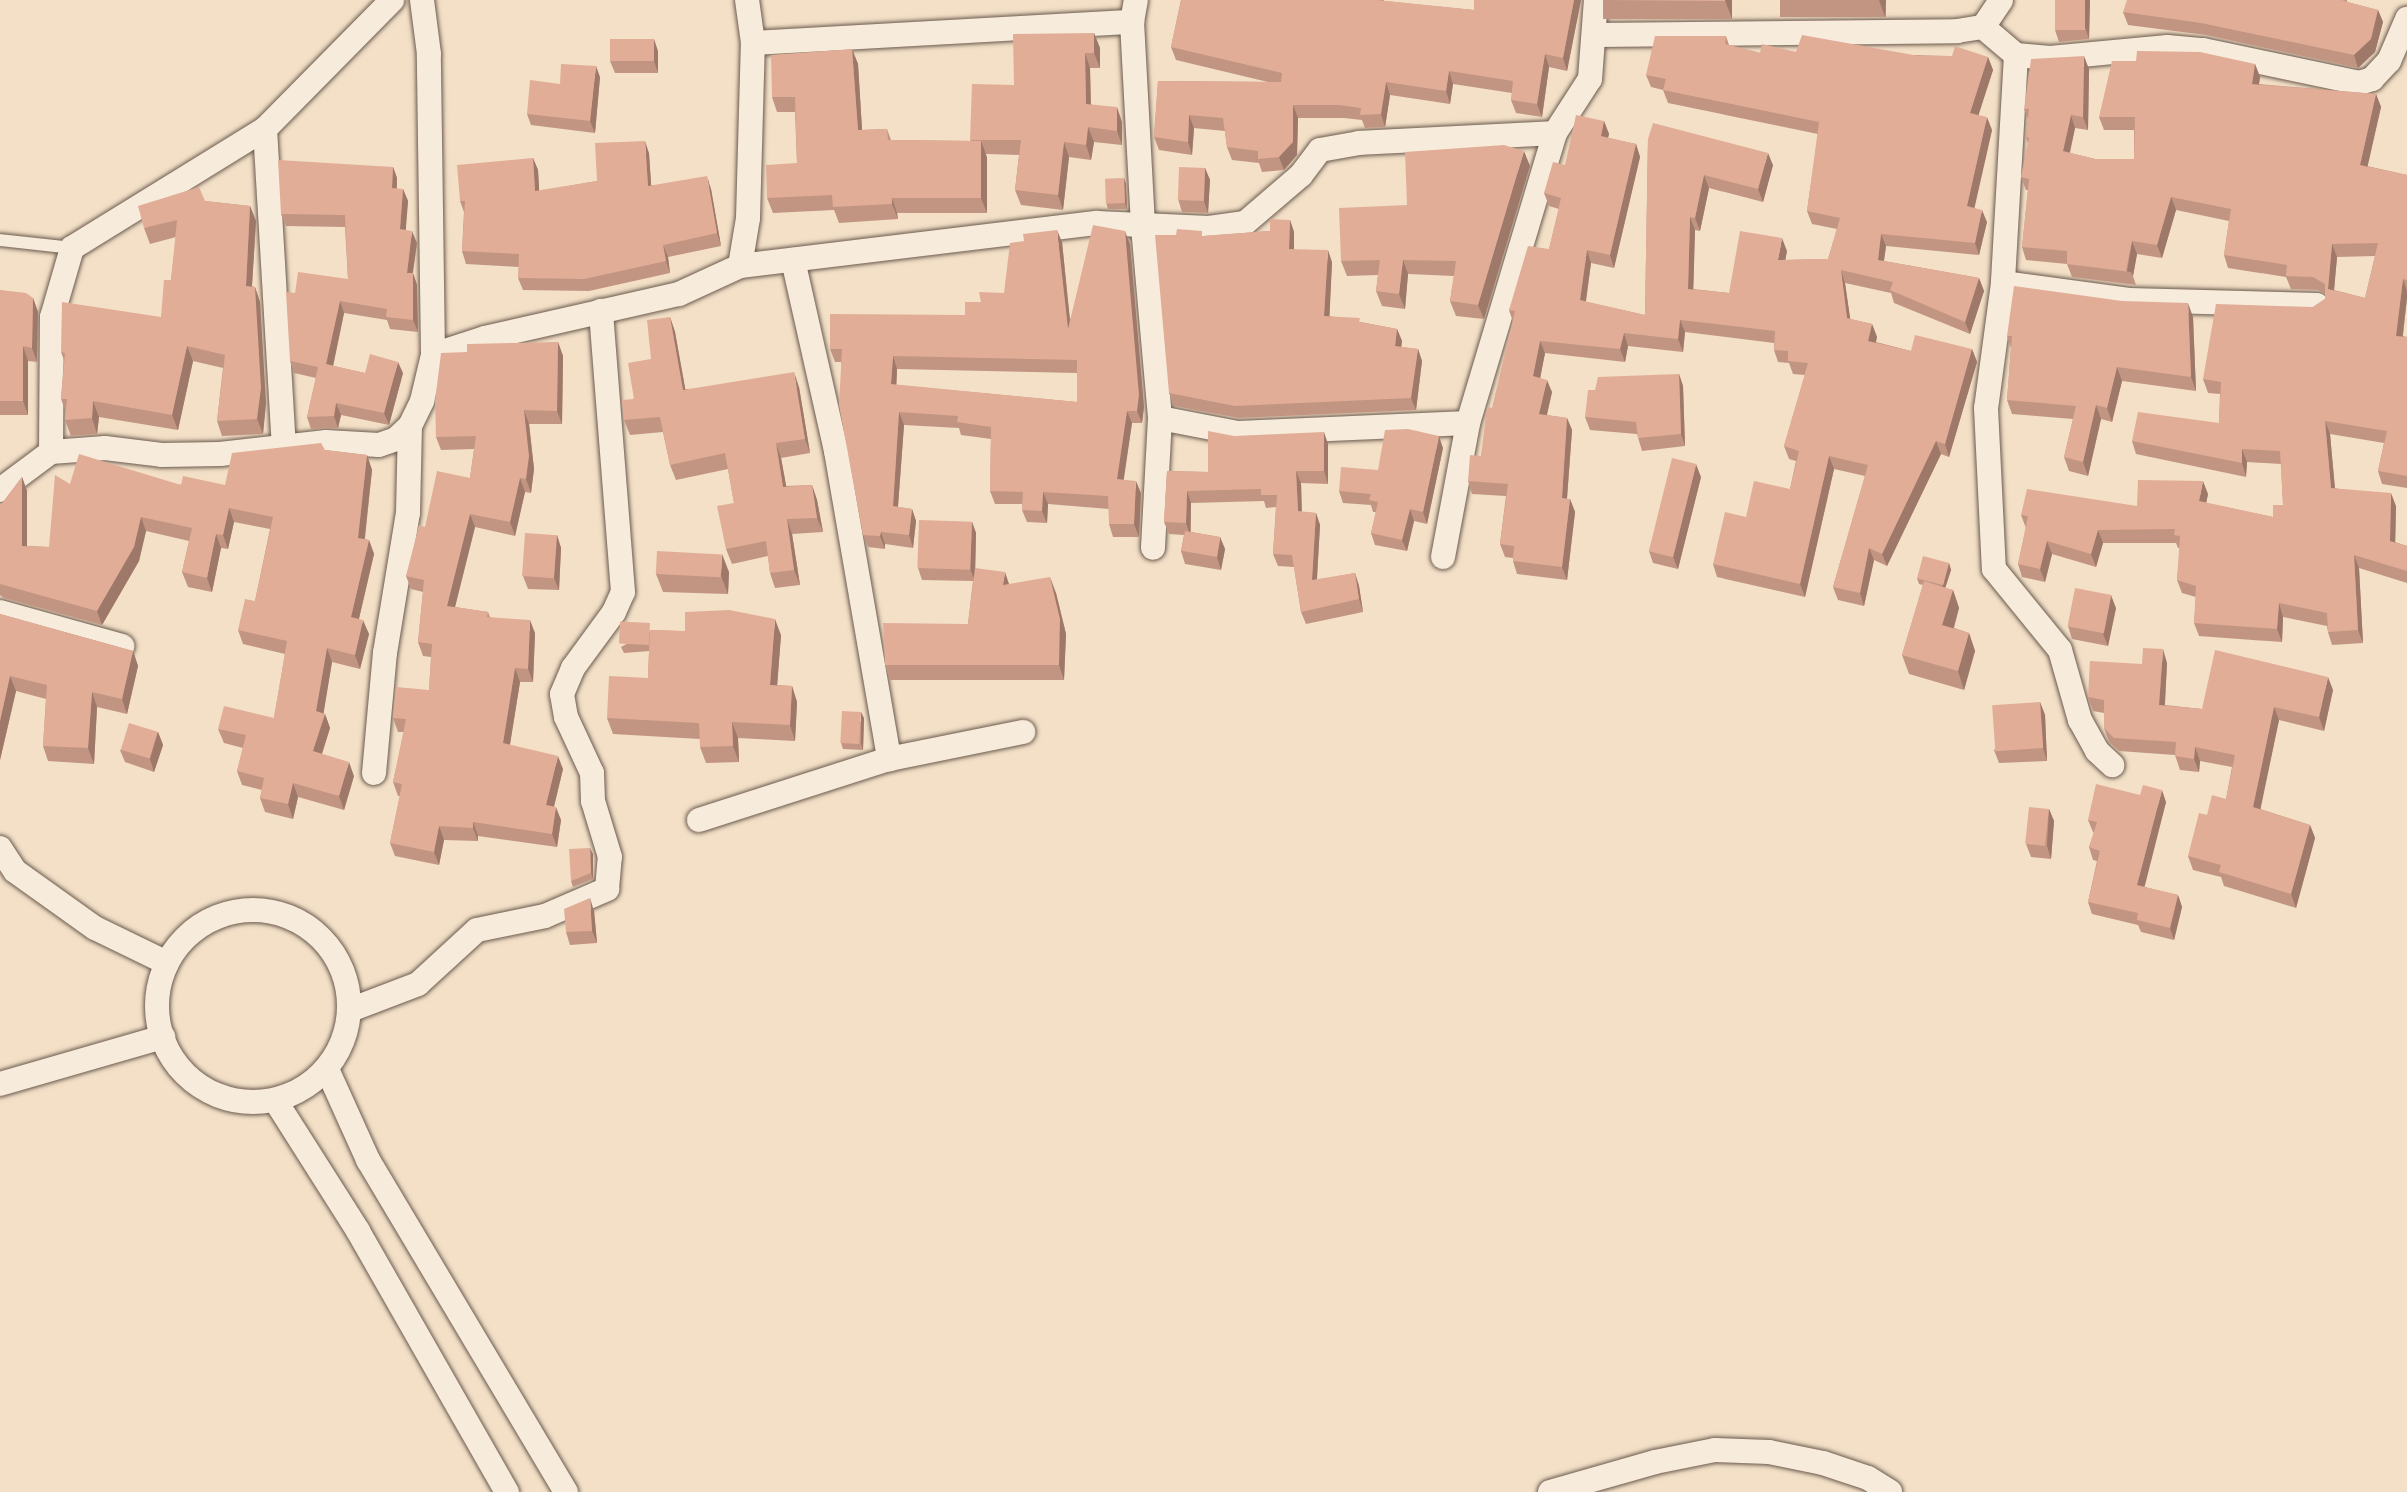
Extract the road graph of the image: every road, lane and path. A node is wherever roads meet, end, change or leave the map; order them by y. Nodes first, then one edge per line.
1 (392, 0) edge
2 (422, 0) edge
3 (747, 0) edge
4 (1596, 0) edge
5 (2001, 0) edge
6 (1134, 11) edge
7 (2407, 19) edge
8 (1983, 27) junction
9 (1597, 35) junction
10 (753, 43) junction
11 (2016, 55) junction
12 (265, 129) junction
13 (1555, 133) junction
14 (1143, 228) junction
15 (0, 240) edge
16 (72, 248) junction
17 (793, 260) junction
18 (740, 267) junction
19 (2003, 283) junction
20 (2317, 305) edge
21 (601, 310) junction
22 (433, 355) junction
23 (1160, 418) junction
24 (1468, 424) junction
25 (410, 426) junction
26 (284, 450) junction
27 (51, 452) junction
28 (0, 490) edge
29 (1153, 548) dead end
30 (1443, 557) dead end
31 (0, 612) edge
32 (122, 646) edge
33 (1023, 732) dead end
34 (889, 759) junction
35 (2112, 765) dead end
36 (374, 773) dead end
37 (699, 820) dead end
38 (0, 848) edge
39 (167, 963) junction
40 (350, 1010) junction
41 (163, 1037) junction
42 (327, 1069) junction
43 (0, 1084) edge
44 (275, 1100) junction
45 (507, 1492) edge
46 (566, 1492) edge
47 (1549, 1492) edge
48 (1890, 1492) edge

1 - 12 street
2 - 22 street
3 - 10 street
4 - 9 street
5 - 8 street
6 - 10 street
6 - 14 street
7 - 11 street
8 - 9 street
8 - 11 street
9 - 13 street
10 - 18 street
11 - 19 street
12 - 16 street
12 - 26 street
13 - 14 street
13 - 24 street
14 - 17 street
14 - 23 street
15 - 16 lane
16 - 27 street
17 - 18 street
17 - 34 street
18 - 21 street
19 - 20 street
19 - 35 street
21 - 22 street
21 - 40 street
22 - 25 street
23 - 24 street
23 - 29 street
24 - 30 street
25 - 26 street
25 - 36 street
26 - 27 street
27 - 28 street
31 - 32 street
33 - 34 street
34 - 37 street
38 - 39 street
39 - 40 street
39 - 41 street
40 - 42 street
41 - 43 street
41 - 44 street
42 - 44 street
42 - 46 street
44 - 45 street
47 - 48 street

